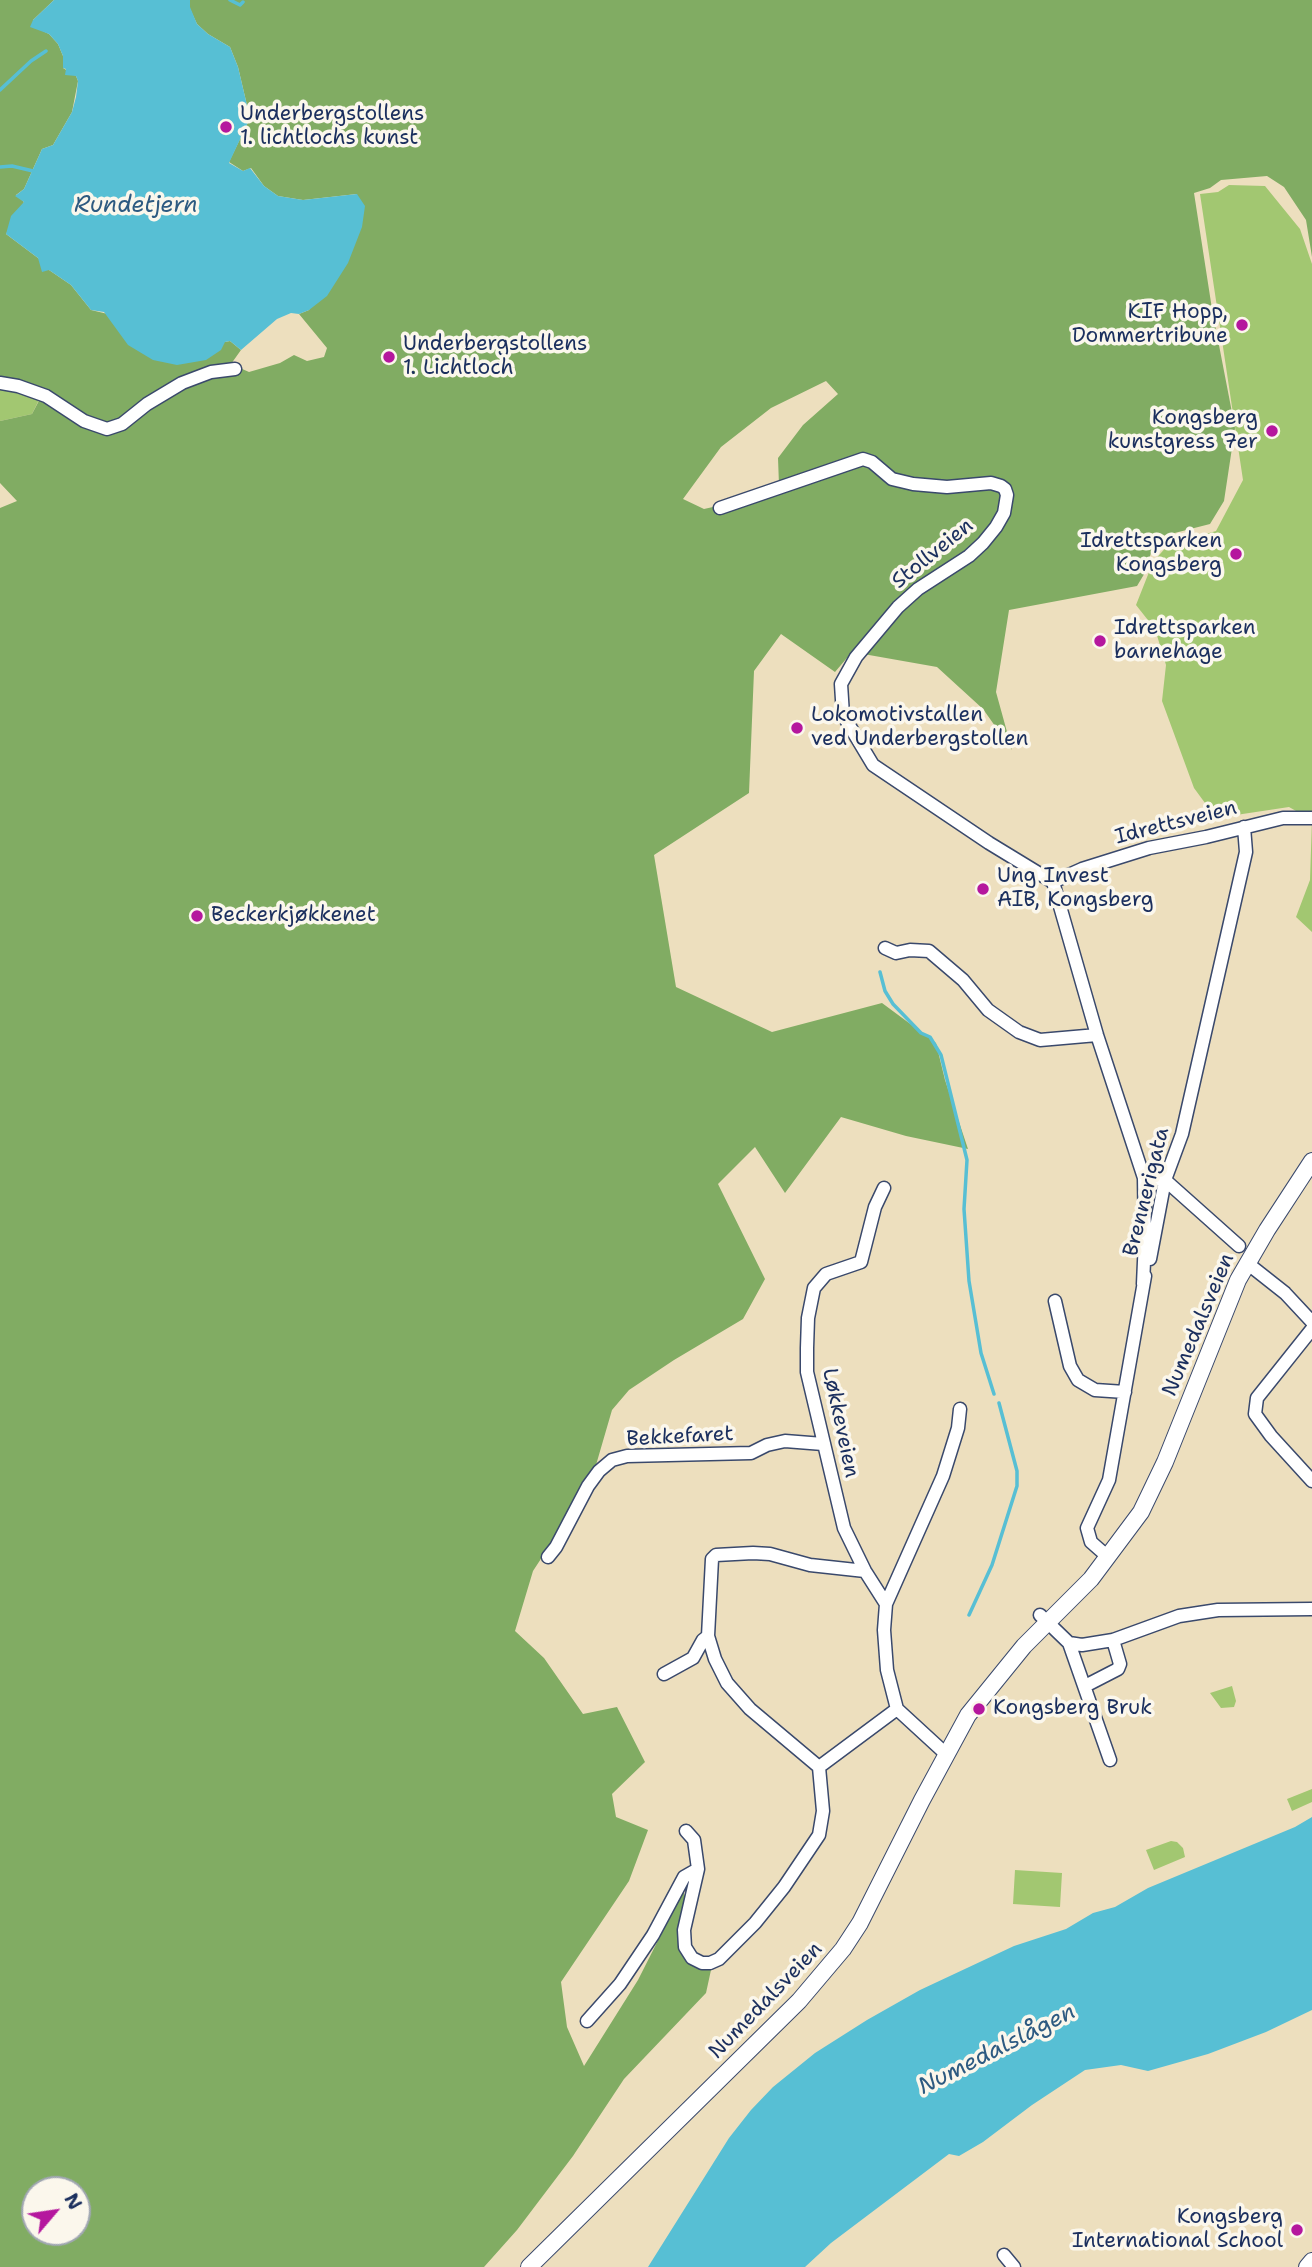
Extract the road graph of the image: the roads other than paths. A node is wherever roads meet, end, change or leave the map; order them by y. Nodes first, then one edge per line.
1 (235, 369) dead end
2 (0, 383) edge
3 (720, 508) dead end
4 (1312, 818) edge
5 (1244, 827) junction
6 (1053, 882) junction
7 (885, 948) dead end
8 (1097, 1035) junction
9 (1312, 1161) edge
10 (1144, 1178) junction
11 (1165, 1180) junction
12 (884, 1188) dead end
13 (1239, 1246) dead end
14 (1247, 1263) junction
15 (1143, 1284) junction
16 (1055, 1301) dead end
17 (1312, 1322) edge
18 (1312, 1329) edge
19 (1125, 1392) junction
20 (960, 1409) dead end
21 (822, 1444) junction
22 (1312, 1481) edge
23 (1105, 1554) junction
24 (548, 1557) dead end
25 (865, 1571) junction
26 (886, 1604) junction
27 (1312, 1609) edge
28 (1044, 1618) junction
29 (709, 1630) junction
30 (1113, 1640) junction
31 (1069, 1643) junction
32 (664, 1674) dead end
33 (1085, 1686) junction
34 (897, 1709) junction
35 (946, 1754) junction
36 (1110, 1760) dead end
37 (819, 1767) junction
38 (686, 1831) dead end
39 (698, 1869) junction
40 (587, 2021) dead end
41 (1004, 2255) dead end
42 (1312, 2261) edge
43 (528, 2267) edge
44 (1014, 2267) edge
45 (1307, 2267) edge

1 - 2 street
3 - 6 street, Stollveien
4 - 5 street, Idrettsveien
5 - 6 street, Idrettsveien
5 - 11 street, Brennerigata
6 - 8 street
7 - 8 street
8 - 10 street
9 - 14 main road, Numedalsveien
10 - 11 street
10 - 15 street
11 - 13 street
11 - 15 street, Brennerigata
12 - 21 street, Løkkeveien
14 - 17 street
14 - 23 main road, Numedalsveien
15 - 19 street, Brennerigata
16 - 19 street
18 - 22 street
19 - 23 street, Brennerigata
20 - 26 street
21 - 24 street, Bekkefaret
21 - 25 street, Løkkeveien
23 - 28 main road, Numedalsveien
25 - 26 street, Løkkeveien
25 - 29 street
26 - 34 street
27 - 30 street
28 - 31 street
28 - 35 main road, Numedalsveien
29 - 32 street
29 - 37 street
30 - 31 street
30 - 33 street
31 - 33 street
33 - 36 street
34 - 35 street
34 - 37 street
35 - 43 main road, Numedalsveien
37 - 39 street
38 - 39 street
39 - 40 street
41 - 44 street
42 - 45 main road

